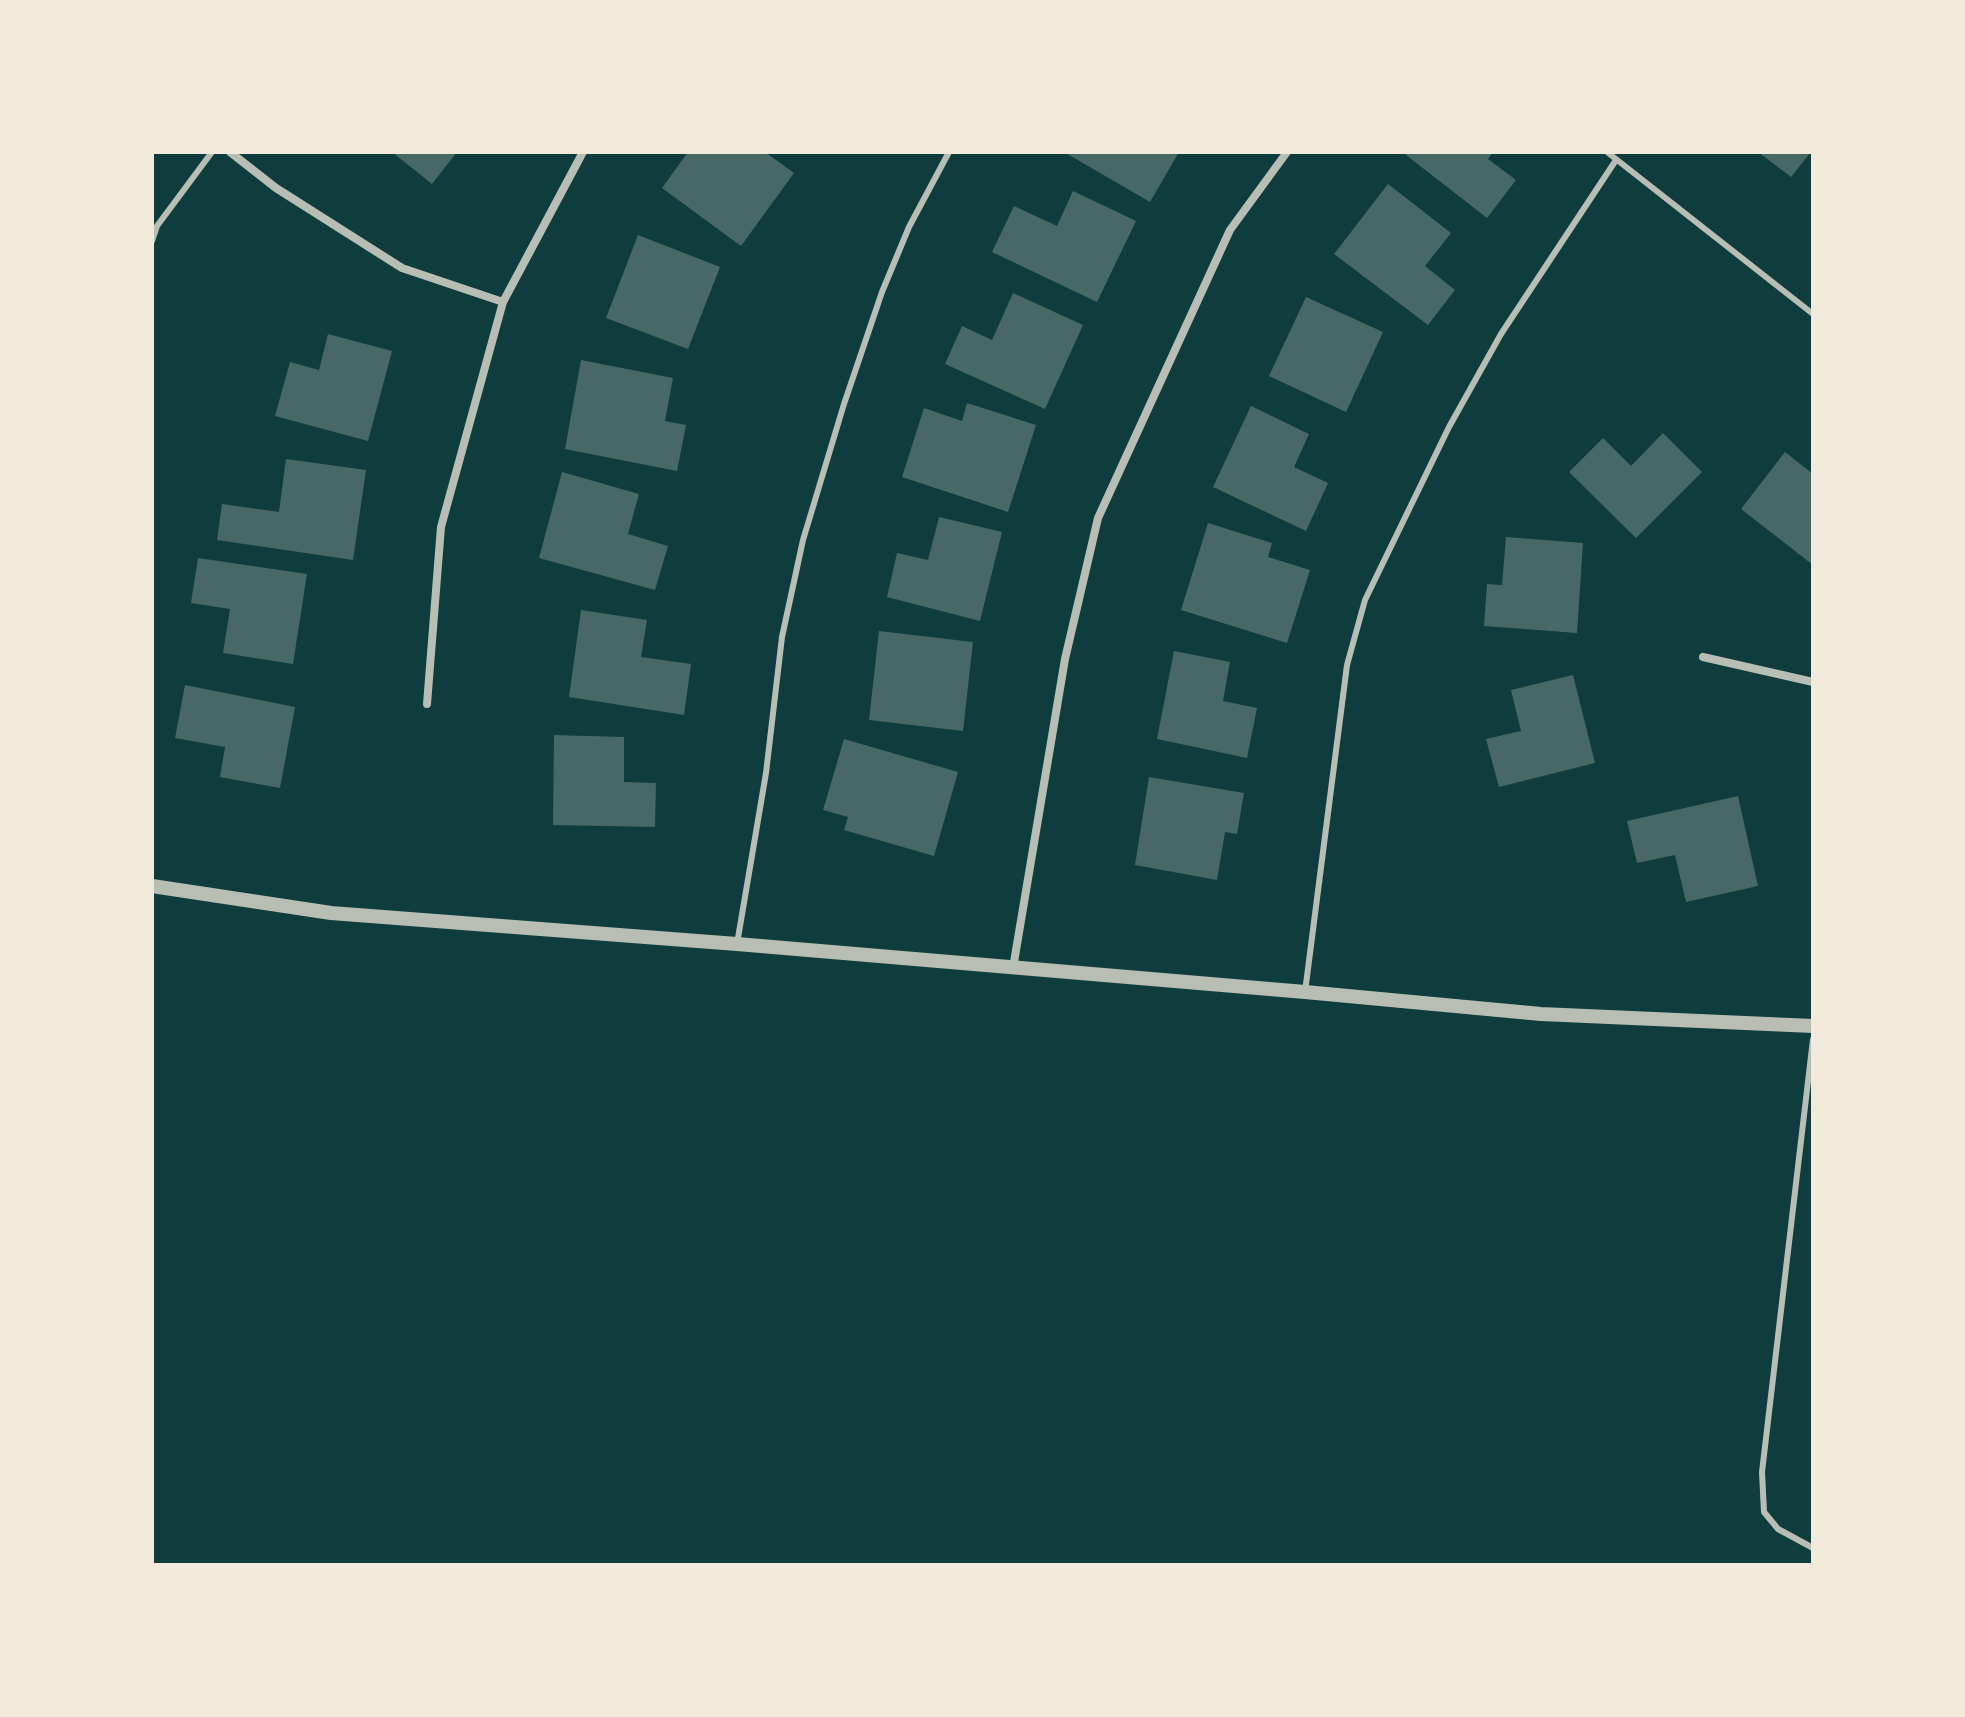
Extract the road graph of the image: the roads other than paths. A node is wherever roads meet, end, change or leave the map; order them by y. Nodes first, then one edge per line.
1 (212, 152) edge
2 (230, 152) edge
3 (583, 152) edge
4 (949, 152) edge
5 (1287, 152) edge
6 (1607, 152) edge
7 (1616, 160) junction
8 (152, 241) edge
9 (503, 302) junction
10 (1813, 314) edge
11 (1703, 657) dead end
12 (1813, 682) edge
13 (427, 704) dead end
14 (152, 886) edge
15 (737, 944) junction
16 (1013, 968) junction
17 (1305, 992) junction
18 (1813, 1026) edge
19 (1813, 1039) edge
20 (1813, 1548) edge

1 - 8 lane
2 - 9 street
3 - 9 street
4 - 15 lane
5 - 16 street
6 - 7 lane
7 - 10 lane
7 - 17 lane
9 - 13 street
11 - 12 street
14 - 15 street
15 - 16 street
16 - 17 street
17 - 18 street
19 - 20 lane

